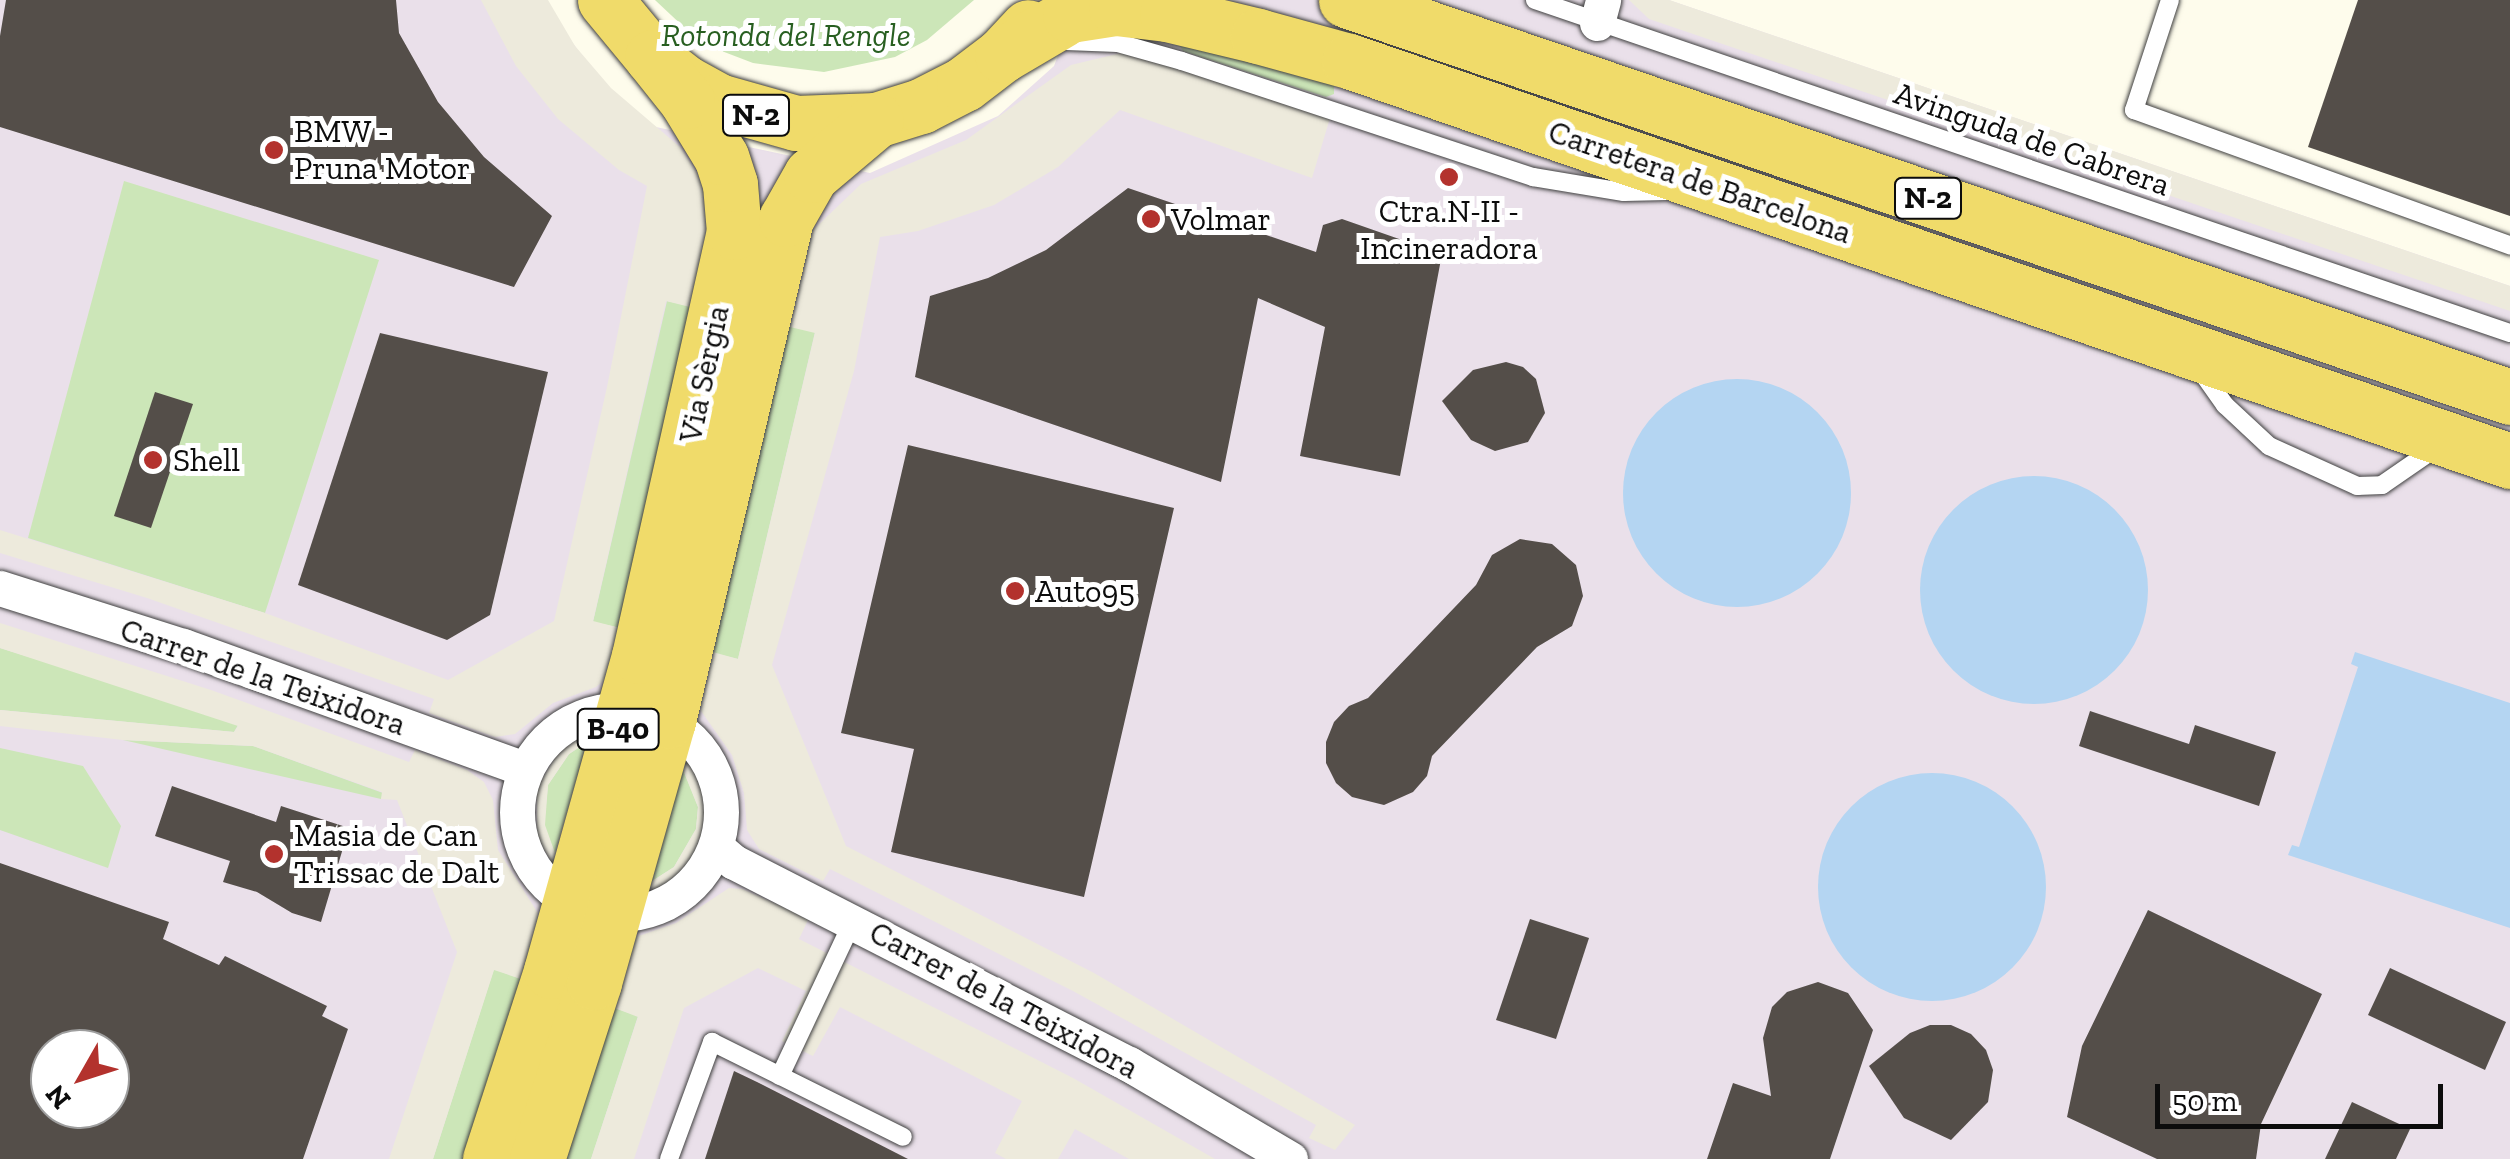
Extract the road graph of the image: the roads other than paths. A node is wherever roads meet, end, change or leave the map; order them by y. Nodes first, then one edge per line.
1 (606, 0) edge
2 (1046, 0) edge
3 (1346, 0) edge
4 (1535, 0) edge
5 (2170, 0) edge
6 (1600, 11) edge
7 (1002, 55) junction
8 (652, 57) junction
9 (876, 120) junction
10 (2510, 245) edge
11 (2510, 333) edge
12 (2186, 350) junction
13 (2510, 397) edge
14 (2447, 440) junction
15 (2510, 461) edge
16 (0, 588) edge
17 (646, 715) junction
18 (526, 770) junction
19 (716, 847) junction
20 (592, 908) junction
21 (853, 921) junction
22 (780, 1076) junction
23 (903, 1137) dead end
24 (490, 1159) edge
25 (537, 1159) edge
26 (669, 1159) edge
27 (1290, 1159) edge

1 - 8 main road, N-2
2 - 7 main road, N-2
3 - 13 main road, Carretera de Barcelona / N-2
4 - 6 lane, Avinguda de Cabrera
5 - 10 lane
6 - 11 lane, Avinguda de Cabrera
7 - 9 main road, N-2
7 - 12 main road, Carretera de Barcelona / N-2
8 - 9 main road, N-2
8 - 17 main road, Via Sèrgia / B-40
9 - 17 main road, Via Sèrgia / B-40
12 - 14 main road, Carretera de Barcelona / N-2
12 - 14 lane
14 - 15 main road, Carretera de Barcelona / N-2
16 - 18 street, Carrer de la Teixidora
17 - 18 street
17 - 19 street
17 - 20 main road, Via Sèrgia / B-40
18 - 20 street
19 - 20 street
19 - 21 street, Carrer de la Teixidora
20 - 24 main road, Via Sèrgia / B-40
20 - 25 main road, Via Sèrgia / B-40
21 - 22 lane
21 - 27 street, Carrer de la Teixidora
22 - 23 lane
22 - 26 lane

